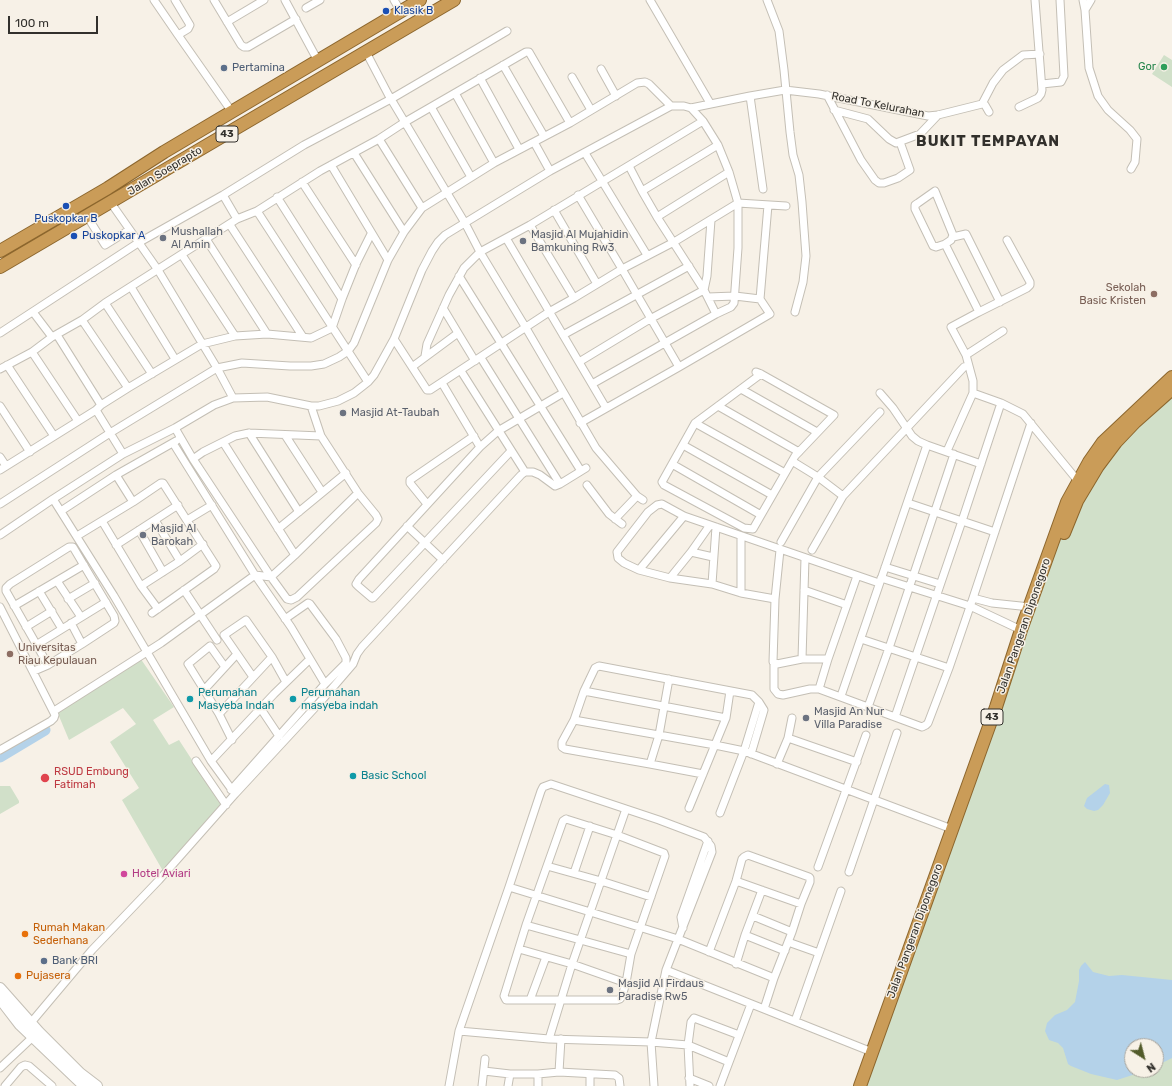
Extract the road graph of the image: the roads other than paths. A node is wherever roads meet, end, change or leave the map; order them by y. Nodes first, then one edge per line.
1 (154, 0) edge
2 (175, 0) edge
3 (214, 0) edge
4 (264, 0) edge
5 (285, 0) edge
6 (320, 0) edge
7 (394, 0) edge
8 (454, 0) edge
9 (650, 0) edge
10 (767, 0) edge
11 (1034, 0) edge
12 (1060, 0) edge
13 (1083, 0) edge
14 (1091, 0) edge
15 (414, 1) edge
16 (306, 8) dead end
17 (1085, 10) junction
18 (400, 12) junction
19 (296, 19) junction
20 (227, 22) junction
21 (506, 31) dead end
22 (178, 35) junction
23 (366, 52) junction
24 (1040, 54) junction
25 (318, 61) junction
26 (503, 65) junction
27 (601, 69) dead end
28 (572, 77) dead end
29 (480, 78) junction
30 (1042, 84) junction
31 (785, 90) junction
32 (455, 93) junction
33 (827, 95) junction
34 (616, 96) junction
35 (750, 96) junction
36 (391, 99) junction
37 (710, 103) junction
38 (982, 104) junction
39 (671, 106) junction
40 (431, 107) junction
41 (691, 108) junction
42 (1019, 108) dead end
43 (591, 110) junction
44 (834, 110) junction
45 (232, 112) junction
46 (989, 112) dead end
47 (938, 115) junction
48 (703, 121) junction
49 (405, 122) junction
50 (570, 123) junction
51 (544, 136) junction
52 (379, 139) junction
53 (534, 142) junction
54 (900, 142) junction
55 (718, 145) junction
56 (519, 149) junction
57 (354, 153) junction
58 (586, 153) junction
59 (494, 163) junction
60 (331, 165) junction
61 (629, 166) junction
62 (1131, 169) dead end
63 (550, 171) junction
64 (729, 172) junction
65 (471, 177) junction
66 (302, 182) junction
67 (603, 182) junction
68 (763, 189) dead end
69 (642, 190) junction
70 (446, 192) junction
71 (578, 195) junction
72 (223, 196) junction
73 (277, 197) junction
74 (111, 202) junction
75 (738, 203) junction
76 (768, 205) junction
77 (786, 206) dead end
78 (422, 208) junction
79 (554, 210) junction
80 (257, 211) junction
81 (87, 216) junction
82 (657, 217) junction
83 (237, 219) junction
84 (711, 220) junction
85 (465, 223) junction
86 (230, 225) junction
87 (530, 225) junction
88 (130, 230) junction
89 (404, 232) junction
90 (371, 234) junction
91 (953, 237) junction
92 (506, 238) junction
93 (206, 239) junction
94 (1007, 240) dead end
95 (674, 242) junction
96 (138, 243) junction
97 (945, 244) junction
98 (0, 251) edge
99 (480, 252) junction
100 (182, 254) junction
101 (647, 255) junction
102 (388, 260) junction
103 (356, 265) junction
104 (689, 266) junction
105 (0, 267) edge
106 (622, 269) junction
107 (158, 270) junction
108 (459, 276) junction
109 (597, 284) junction
110 (132, 286) junction
111 (704, 290) junction
112 (637, 294) junction
113 (734, 296) junction
114 (708, 297) junction
115 (574, 298) junction
116 (342, 299) junction
117 (760, 299) junction
118 (1000, 302) junction
119 (105, 303) junction
120 (443, 308) junction
121 (33, 312) junction
122 (549, 312) junction
123 (795, 312) dead end
124 (979, 312) junction
125 (716, 314) junction
126 (650, 319) junction
127 (82, 320) junction
128 (332, 328) junction
129 (526, 328) junction
130 (1003, 331) dead end
131 (0, 333) edge
132 (458, 333) junction
133 (267, 334) junction
134 (563, 335) junction
135 (54, 336) junction
136 (235, 336) junction
137 (303, 337) junction
138 (394, 339) junction
139 (665, 342) junction
140 (202, 344) junction
141 (500, 344) junction
142 (348, 351) junction
143 (32, 352) junction
144 (966, 355) junction
145 (425, 356) junction
146 (175, 359) junction
147 (478, 359) junction
148 (579, 362) junction
149 (7, 365) junction
150 (412, 367) junction
151 (679, 367) junction
152 (217, 368) junction
153 (964, 368) dead end
154 (0, 369) edge
155 (461, 370) junction
156 (152, 374) junction
157 (1172, 377) edge
158 (368, 382) junction
159 (442, 383) junction
160 (592, 384) junction
161 (128, 388) junction
162 (741, 389) junction
163 (1172, 389) edge
164 (973, 392) junction
165 (563, 393) junction
166 (880, 393) dead end
167 (234, 398) junction
168 (1001, 403) junction
169 (0, 406) edge
170 (310, 406) junction
171 (540, 406) junction
172 (718, 406) junction
173 (98, 408) junction
174 (606, 408) junction
175 (880, 412) dead end
176 (519, 418) junction
177 (78, 421) junction
178 (695, 422) junction
179 (580, 423) junction
180 (1031, 423) junction
181 (176, 428) junction
182 (907, 429) junction
183 (498, 431) junction
184 (817, 432) junction
185 (110, 433) junction
186 (249, 433) junction
187 (285, 435) junction
188 (54, 436) junction
189 (321, 436) junction
190 (474, 436) junction
191 (181, 438) junction
192 (223, 442) junction
193 (173, 443) junction
194 (683, 445) junction
195 (927, 445) junction
196 (480, 447) junction
197 (511, 451) junction
198 (30, 452) junction
199 (799, 452) junction
200 (951, 452) junction
201 (123, 454) junction
202 (0, 457) edge
203 (194, 459) junction
204 (792, 461) junction
205 (672, 464) junction
206 (981, 464) junction
207 (3, 468) edge
208 (524, 472) junction
209 (785, 472) junction
210 (346, 473) junction
211 (116, 475) junction
212 (818, 477) junction
213 (1078, 481) junction
214 (560, 484) junction
215 (587, 485) dead end
216 (322, 492) junction
217 (358, 493) junction
218 (772, 495) junction
219 (843, 496) junction
220 (53, 499) junction
221 (133, 502) junction
222 (908, 503) junction
223 (0, 504) edge
224 (427, 504) junction
225 (178, 505) junction
226 (212, 505) junction
227 (61, 511) junction
228 (299, 512) junction
229 (934, 513) junction
230 (761, 515) junction
231 (684, 516) junction
232 (616, 519) junction
233 (155, 520) junction
234 (187, 520) junction
235 (102, 521) junction
236 (962, 521) junction
237 (622, 524) dead end
238 (407, 526) junction
239 (713, 526) junction
240 (278, 529) junction
241 (140, 530) junction
242 (995, 532) junction
243 (0, 535) edge
244 (77, 536) junction
245 (741, 536) junction
246 (781, 542) dead end
247 (203, 544) junction
248 (425, 544) junction
249 (116, 545) junction
250 (780, 550) junction
251 (812, 550) dead end
252 (691, 552) junction
253 (295, 555) junction
254 (714, 557) junction
255 (806, 558) junction
256 (443, 560) junction
257 (180, 561) junction
258 (84, 565) junction
259 (885, 567) junction
260 (639, 570) junction
261 (163, 572) junction
262 (255, 575) junction
263 (857, 576) junction
264 (913, 576) junction
265 (271, 577) junction
266 (670, 578) junction
267 (57, 581) junction
268 (880, 581) junction
269 (95, 583) junction
270 (712, 584) junction
271 (940, 584) junction
272 (141, 586) junction
273 (909, 587) junction
274 (184, 590) junction
275 (804, 590) junction
276 (39, 591) junction
277 (741, 593) junction
278 (937, 595) junction
279 (68, 598) junction
280 (973, 598) junction
281 (776, 599) junction
282 (106, 602) junction
283 (847, 604) junction
284 (14, 606) junction
285 (970, 606) junction
286 (0, 607) edge
287 (1030, 607) junction
288 (52, 611) junction
289 (200, 615) junction
290 (81, 618) junction
291 (285, 619) junction
292 (71, 624) junction
293 (26, 627) junction
294 (62, 629) junction
295 (1021, 630) junction
296 (220, 638) junction
297 (861, 639) junction
298 (82, 644) junction
299 (36, 645) junction
300 (210, 646) junction
301 (889, 648) junction
302 (146, 652) junction
303 (237, 654) junction
304 (916, 656) junction
305 (272, 657) junction
306 (310, 659) junction
307 (802, 659) junction
308 (828, 659) junction
309 (774, 663) junction
310 (48, 665) junction
311 (225, 667) junction
312 (949, 668) junction
313 (34, 671) junction
314 (253, 677) junction
315 (669, 679) junction
316 (286, 682) junction
317 (325, 684) junction
318 (819, 689) junction
319 (204, 690) junction
320 (584, 691) junction
321 (730, 691) junction
322 (841, 696) junction
323 (665, 706) junction
324 (868, 707) junction
325 (260, 709) junction
326 (54, 711) junction
327 (218, 714) junction
328 (895, 717) junction
329 (726, 718) junction
330 (792, 718) dead end
331 (574, 720) junction
332 (898, 734) dead end
333 (659, 735) junction
334 (866, 735) dead end
335 (279, 736) junction
336 (788, 738) junction
337 (232, 740) junction
338 (715, 745) junction
339 (0, 750) edge
340 (747, 753) junction
341 (196, 761) dead end
342 (211, 761) junction
343 (857, 762) junction
344 (650, 764) junction
345 (777, 764) junction
346 (703, 774) junction
347 (847, 790) junction
348 (233, 792) junction
349 (875, 800) junction
350 (226, 805) junction
351 (689, 808) dead end
352 (626, 810) junction
353 (720, 813) dead end
354 (590, 826) junction
355 (952, 829) junction
356 (617, 835) junction
357 (547, 866) junction
358 (818, 867) dead end
359 (849, 872) dead end
360 (574, 873) junction
361 (601, 881) junction
362 (736, 881) junction
363 (509, 887) junction
364 (762, 890) junction
365 (841, 891) dead end
366 (537, 896) junction
367 (651, 897) junction
368 (801, 904) junction
369 (590, 912) junction
370 (752, 916) junction
371 (526, 925) junction
372 (640, 927) junction
373 (792, 932) junction
374 (745, 935) junction
375 (678, 939) junction
376 (581, 940) junction
377 (788, 942) junction
378 (519, 949) junction
379 (785, 951) junction
380 (710, 952) junction
381 (819, 953) junction
382 (631, 954) junction
383 (546, 957) junction
384 (572, 964) junction
385 (736, 964) junction
386 (666, 970) junction
387 (774, 978) junction
388 (626, 983) junction
389 (0, 988) edge
390 (0, 999) edge
391 (530, 1000) junction
392 (560, 1001) junction
393 (751, 1004) junction
394 (764, 1009) junction
395 (795, 1021) junction
396 (27, 1026) junction
397 (458, 1031) junction
398 (36, 1035) junction
399 (739, 1035) junction
400 (549, 1039) junction
401 (561, 1039) junction
402 (651, 1042) junction
403 (688, 1045) junction
404 (872, 1052) junction
405 (485, 1059) dead end
406 (729, 1062) junction
407 (0, 1068) edge
408 (484, 1071) junction
409 (559, 1072) junction
410 (510, 1074) junction
411 (538, 1074) junction
412 (590, 1074) junction
413 (689, 1078) junction
414 (80, 1085) edge
415 (5, 1086) edge
416 (52, 1086) edge
417 (97, 1086) edge
418 (449, 1086) edge
419 (482, 1086) edge
420 (508, 1086) edge
421 (538, 1086) edge
422 (590, 1086) edge
423 (620, 1086) edge
424 (654, 1086) edge
425 (690, 1086) edge
426 (709, 1086) edge
427 (720, 1086) edge
428 (860, 1086) edge
429 (866, 1086) edge

1 - 22 street
2 - 22 street
3 - 20 street
4 - 20 street
5 - 19 street
6 - 16 street
7 - 18 street
8 - 23 highway, Jalan Soeprapto / 43
9 - 37 street
10 - 31 street
11 - 24 street
12 - 30 street
13 - 17 street
14 - 17 street
15 - 18 highway, Jalan Soeprapto / 43
17 - 62 street
18 - 25 highway, Jalan Soeprapto / 43
19 - 20 street
19 - 25 street
21 - 36 street
22 - 45 street
23 - 36 street
23 - 74 highway, Jalan Soeprapto / 43
24 - 30 street
24 - 38 street
25 - 45 highway, Jalan Soeprapto / 43
26 - 29 street
26 - 50 street
26 - 51 street
27 - 34 street
28 - 43 street
29 - 32 street
29 - 56 street
30 - 42 street
31 - 33 street, Road To Kelurahan
31 - 35 street, Road To Kelurahan
31 - 123 street
32 - 40 street
32 - 59 street
33 - 44 street
33 - 47 street, Road To Kelurahan
34 - 39 street
34 - 43 street
35 - 37 street, Road To Kelurahan
35 - 68 street
36 - 49 street
36 - 72 street
37 - 41 street, Road To Kelurahan
38 - 46 street
38 - 47 street, Road To Kelurahan
39 - 41 street
39 - 58 street
40 - 49 street
40 - 65 street
41 - 48 street
43 - 50 street
44 - 54 street
44 - 54 street
45 - 98 highway, Jalan Soeprapto / 43
47 - 54 street
48 - 55 street
48 - 61 street
49 - 52 street
49 - 70 street
50 - 51 street
51 - 53 street
52 - 57 street
52 - 78 street
53 - 56 street
53 - 63 street
55 - 64 street
55 - 69 street
56 - 59 street
57 - 60 street
57 - 89 street
58 - 63 street
58 - 67 street
59 - 65 street
60 - 66 street
60 - 90 street
61 - 67 street
61 - 69 street
63 - 85 street
64 - 75 street
64 - 82 street
65 - 70 street
66 - 73 street
66 - 103 street
67 - 71 street
67 - 101 street
69 - 82 street
70 - 78 street
70 - 85 street
71 - 79 street
71 - 106 street
72 - 83 street
72 - 96 street
73 - 80 street
73 - 116 street
74 - 81 highway, Jalan Soeprapto / 43
74 - 88 street
75 - 76 street
75 - 84 street
75 - 113 street
76 - 77 street
76 - 117 street
78 - 89 street
79 - 87 street
79 - 109 street
80 - 83 street
80 - 128 street
81 - 88 street
81 - 105 highway, Jalan Soeprapto / 43
82 - 95 street
83 - 86 street
84 - 95 street
84 - 111 street
85 - 99 street
85 - 138 street
86 - 93 street
86 - 137 street
87 - 92 street
87 - 115 street
88 - 96 street
89 - 102 street
90 - 102 street
90 - 103 street
91 - 97 street
91 - 97 street
91 - 118 street
92 - 99 street
92 - 122 street
93 - 100 street
93 - 133 street
94 - 118 street
95 - 101 street
95 - 104 street
96 - 107 street
96 - 121 street
97 - 124 street
99 - 108 street
99 - 129 street
100 - 107 street
100 - 136 street
101 - 106 street
102 - 142 street
103 - 116 street
104 - 111 street
104 - 112 street
106 - 109 street
106 - 112 street
107 - 110 street
107 - 140 street
108 - 120 street
108 - 141 street
109 - 115 street
110 - 119 street
110 - 146 street
111 - 114 street
111 - 126 street
112 - 126 street
112 - 134 street
113 - 114 street
113 - 117 street
113 - 125 street
114 - 125 street
115 - 122 street
116 - 128 street
117 - 151 street
118 - 124 street
119 - 127 street
119 - 156 street
120 - 132 street
120 - 145 street
121 - 131 street
121 - 135 street
122 - 129 street
122 - 134 street
124 - 144 street
125 - 139 street
126 - 139 street
126 - 148 street
127 - 135 street
127 - 161 street
128 - 137 street
128 - 142 street
129 - 141 street
129 - 165 street
130 - 144 street
132 - 145 street
132 - 147 street
133 - 136 street
133 - 137 street
134 - 148 street
135 - 143 street
135 - 173 street
136 - 140 street
138 - 150 street
138 - 158 street
139 - 151 street
139 - 160 street
140 - 146 street
140 - 152 street
141 - 147 street
141 - 171 street
142 - 152 street
142 - 158 street
143 - 149 street
143 - 177 street
144 - 164 street
145 - 150 street
146 - 156 street
147 - 155 street
147 - 176 street
148 - 160 street
149 - 154 street
149 - 188 street
150 - 159 street
151 - 174 street
152 - 167 street
152 - 185 street
153 - 182 street
155 - 159 street
155 - 183 street
156 - 161 street
157 - 213 highway, Jalan Pangeran Diponegoro / 43
158 - 170 street
159 - 190 street
160 - 174 street
161 - 173 street
162 - 172 street
162 - 184 street
162 - 184 street
163 - 429 highway, Jalan Pangeran Diponegoro / 43
164 - 168 street
164 - 200 street
165 - 171 street
165 - 179 street
166 - 182 street
167 - 170 street
167 - 181 street
168 - 180 street
168 - 206 street
169 - 198 street
170 - 189 street
171 - 176 street
171 - 214 street
172 - 178 street
172 - 199 street
173 - 177 street
173 - 185 street
174 - 179 street
175 - 212 street
176 - 183 street
176 - 214 street
177 - 188 street
178 - 194 street
178 - 209 street
179 - 232 street
180 - 213 street
180 - 242 street
181 - 191 street
181 - 201 street
182 - 195 street
182 - 219 street
183 - 196 street
183 - 197 street
184 - 199 street
185 - 201 street
185 - 223 street
186 - 187 street
186 - 192 street
186 - 228 street
187 - 189 street
187 - 216 street
188 - 198 street
189 - 210 street
190 - 196 street
190 - 224 street
191 - 193 street
191 - 203 street
192 - 203 street
192 - 240 street
193 - 211 street
193 - 226 street
194 - 205 street
194 - 218 street
195 - 200 street
195 - 222 street
196 - 224 street
197 - 208 street
197 - 248 street
198 - 207 street
199 - 204 street
200 - 206 street
200 - 229 street
201 - 220 street
202 - 207 street
203 - 265 street
204 - 209 street
204 - 212 street
205 - 230 street
205 - 230 street
206 - 236 street
208 - 214 street
208 - 256 street
209 - 218 street
210 - 216 street
210 - 217 street
211 - 221 street
211 - 227 street
212 - 219 street
212 - 246 street
213 - 287 highway, Jalan Pangeran Diponegoro / 43
215 - 232 street
216 - 228 street
217 - 253 street
217 - 265 street
218 - 230 street
219 - 251 street
220 - 227 street
220 - 243 street
221 - 225 street
221 - 235 street
222 - 229 street
222 - 259 street
224 - 238 street
225 - 233 street
225 - 234 street
226 - 234 street
226 - 262 street
227 - 244 street
228 - 240 street
229 - 236 street
229 - 264 street
231 - 239 street
231 - 260 street
231 - 260 street
232 - 237 street
233 - 241 street
233 - 257 street
234 - 247 street
235 - 244 street
235 - 249 street
236 - 242 street
236 - 271 street
238 - 248 street
238 - 248 street
239 - 245 street
239 - 252 street
239 - 254 street
240 - 253 street
241 - 249 street
241 - 261 street
242 - 280 street
244 - 302 street
245 - 250 street
245 - 277 street
247 - 257 street
247 - 274 street
248 - 256 street
249 - 272 street
250 - 255 street
250 - 281 street
252 - 254 street
252 - 266 street
253 - 265 street
254 - 270 street
255 - 263 street
255 - 275 street
256 - 348 street
257 - 261 street
258 - 267 street
258 - 269 street
258 - 284 street
259 - 264 street
259 - 268 street
260 - 266 street
261 - 272 street
262 - 265 street
262 - 289 street
262 - 291 street
263 - 268 street
263 - 283 street
264 - 271 street
264 - 273 street
266 - 270 street
267 - 276 street
267 - 279 street
268 - 273 street
268 - 297 street
269 - 279 street
269 - 282 street
270 - 277 street
271 - 278 street
272 - 274 street
273 - 278 street
273 - 301 street
274 - 289 street
275 - 283 street
275 - 307 street
276 - 284 street
276 - 288 street
277 - 281 street
278 - 285 street
278 - 304 street
279 - 290 street
280 - 285 street
280 - 287 street
281 - 309 street
282 - 290 street
282 - 298 street
283 - 308 street
284 - 293 street
285 - 295 street
285 - 312 street
286 - 313 street
287 - 295 highway, Jalan Pangeran Diponegoro / 43
288 - 293 street
288 - 294 street
289 - 296 street
289 - 302 street
290 - 292 street
291 - 306 street
291 - 317 street
292 - 294 street
292 - 298 street
293 - 299 street
294 - 299 street
295 - 355 highway, Jalan Pangeran Diponegoro / 43
296 - 300 street
296 - 303 street
296 - 305 street
297 - 301 street
297 - 322 street
298 - 310 street
299 - 310 street
300 - 311 street
300 - 319 street
301 - 304 street
301 - 324 street
302 - 326 street
302 - 342 street
303 - 311 street
303 - 314 street
304 - 312 street
304 - 328 street
305 - 314 street
305 - 316 street
306 - 316 street
306 - 317 street
307 - 308 street
307 - 309 street
308 - 318 street
309 - 318 street
310 - 313 street
311 - 319 street
312 - 328 street
313 - 326 street
314 - 327 street
315 - 320 street
315 - 321 street
315 - 323 street
316 - 325 street
317 - 335 street
318 - 322 street
319 - 327 street
320 - 323 street
320 - 331 street
321 - 329 street
321 - 340 street
322 - 324 street
323 - 329 street
323 - 333 street
324 - 328 street
325 - 335 street
325 - 337 street
326 - 339 street
327 - 337 street
329 - 338 street
330 - 336 street
331 - 333 street
331 - 344 street
332 - 349 street
333 - 338 street
333 - 344 street
334 - 343 street
335 - 348 street
336 - 343 street
336 - 345 street
337 - 342 street
338 - 340 street
338 - 346 street
340 - 345 street
340 - 353 street
341 - 350 street
342 - 348 street
343 - 347 street
344 - 346 street
345 - 347 street
346 - 351 street
347 - 349 street
347 - 358 street
348 - 350 street
349 - 355 street
349 - 359 street
350 - 396 street
352 - 356 street
352 - 363 street
352 - 375 street
354 - 356 street
354 - 357 street
354 - 360 street
355 - 404 highway, Jalan Pangeran Diponegoro / 43
356 - 361 street
356 - 367 street
357 - 360 street
357 - 366 street
360 - 361 street
361 - 367 street
361 - 369 street
362 - 364 street
362 - 368 street
362 - 380 street
363 - 366 street
363 - 397 street
364 - 368 street
364 - 370 street
365 - 381 street
366 - 369 street
366 - 371 street
367 - 372 street
368 - 373 street
369 - 372 street
369 - 376 street
370 - 373 street
370 - 374 street
371 - 376 street
371 - 378 street
372 - 375 street
372 - 382 street
373 - 377 street
374 - 379 street
374 - 385 street
375 - 380 street
375 - 386 street
376 - 382 street
376 - 384 street
377 - 379 street
377 - 381 street
378 - 383 street
378 - 391 street
379 - 387 street
380 - 385 street
381 - 395 street
382 - 388 street
383 - 384 street
383 - 391 street
384 - 388 street
384 - 392 street
385 - 387 street
386 - 393 street
386 - 402 street
387 - 394 street
388 - 392 street
389 - 396 main road
390 - 396 main road
391 - 392 street
392 - 400 street
393 - 394 street
393 - 399 street
394 - 395 street
395 - 404 street
396 - 398 main road
397 - 400 street
397 - 418 street
398 - 407 street
398 - 414 main road
398 - 417 main road
399 - 403 street
399 - 406 street
400 - 401 street
401 - 402 street
401 - 409 street
402 - 403 street
402 - 424 street
403 - 406 street
403 - 413 street
404 - 428 highway, Jalan Pangeran Diponegoro / 43
405 - 408 street
406 - 427 street
408 - 410 street
408 - 419 street
409 - 411 street
409 - 412 street
410 - 411 street
410 - 420 street
411 - 421 street
412 - 422 street
412 - 423 street
413 - 425 street
413 - 426 street
415 - 416 street

